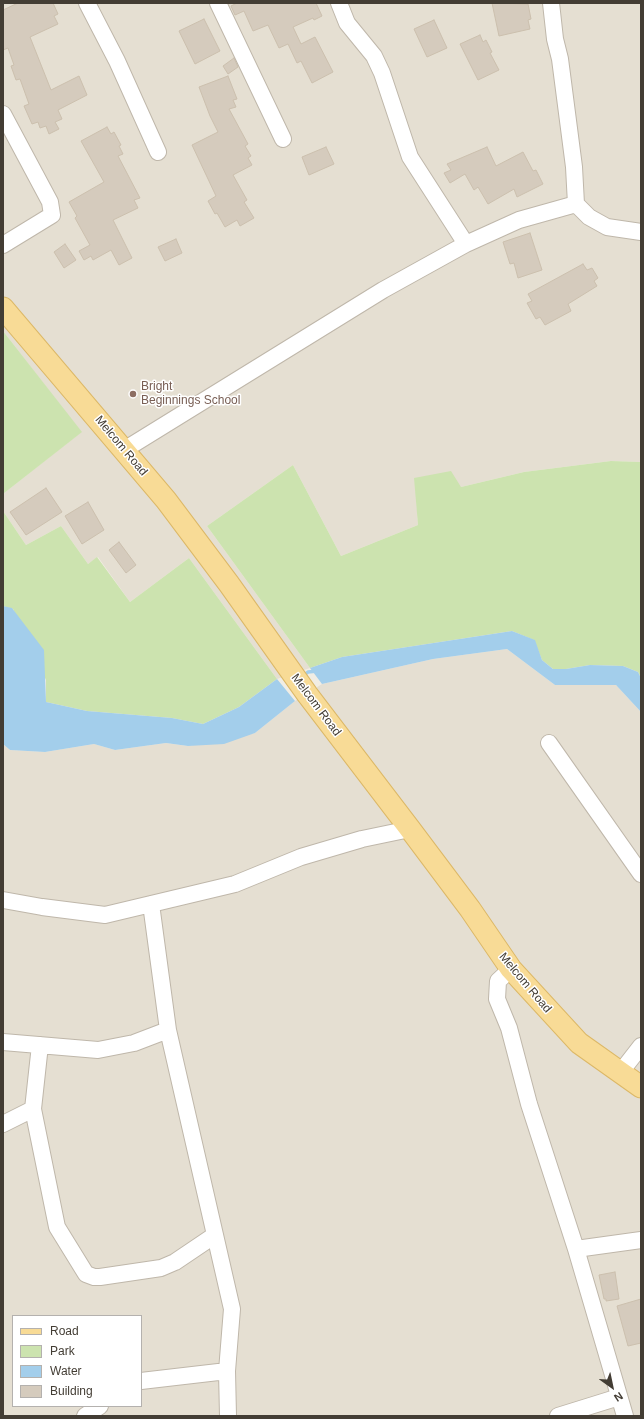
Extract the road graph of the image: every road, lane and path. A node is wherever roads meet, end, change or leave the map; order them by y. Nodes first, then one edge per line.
1 (87, 3) edge
2 (218, 3) edge
3 (339, 3) edge
4 (551, 3) edge
5 (3, 114) edge
6 (283, 139) dead end
7 (158, 152) dead end
8 (576, 204) junction
9 (641, 232) edge
10 (466, 244) junction
11 (3, 245) edge
12 (3, 308) edge
13 (124, 450) junction
14 (549, 743) dead end
15 (410, 829) junction
16 (641, 874) edge
17 (3, 900) edge
18 (151, 904) junction
19 (510, 969) junction
20 (168, 1030) junction
21 (3, 1042) edge
22 (40, 1045) junction
23 (641, 1046) edge
24 (620, 1073) junction
25 (641, 1087) edge
26 (33, 1109) junction
27 (3, 1124) edge
28 (215, 1234) junction
29 (641, 1240) edge
30 (576, 1249) junction
31 (227, 1370) junction
32 (142, 1381) edge
33 (619, 1397) junction
34 (98, 1407) edge
35 (85, 1416) edge
36 (228, 1416) edge
37 (558, 1416) edge
38 (626, 1416) edge

1 - 7 street
2 - 6 street
3 - 10 street
4 - 8 street
5 - 11 street
8 - 9 street
8 - 10 street
10 - 13 street
12 - 13 main road, Melcom Road
13 - 15 main road, Melcom Road
14 - 16 street
15 - 18 street
15 - 19 main road, Melcom Road
17 - 18 street
18 - 20 street
19 - 24 main road, Melcom Road
19 - 30 street
20 - 22 street
20 - 28 street
21 - 22 street
22 - 26 street
23 - 24 street
24 - 25 main road, Melcom Road
26 - 27 street
26 - 28 street
28 - 31 street
29 - 30 street
30 - 33 street
31 - 32 street
31 - 36 street
33 - 37 street
33 - 38 street
34 - 35 street

